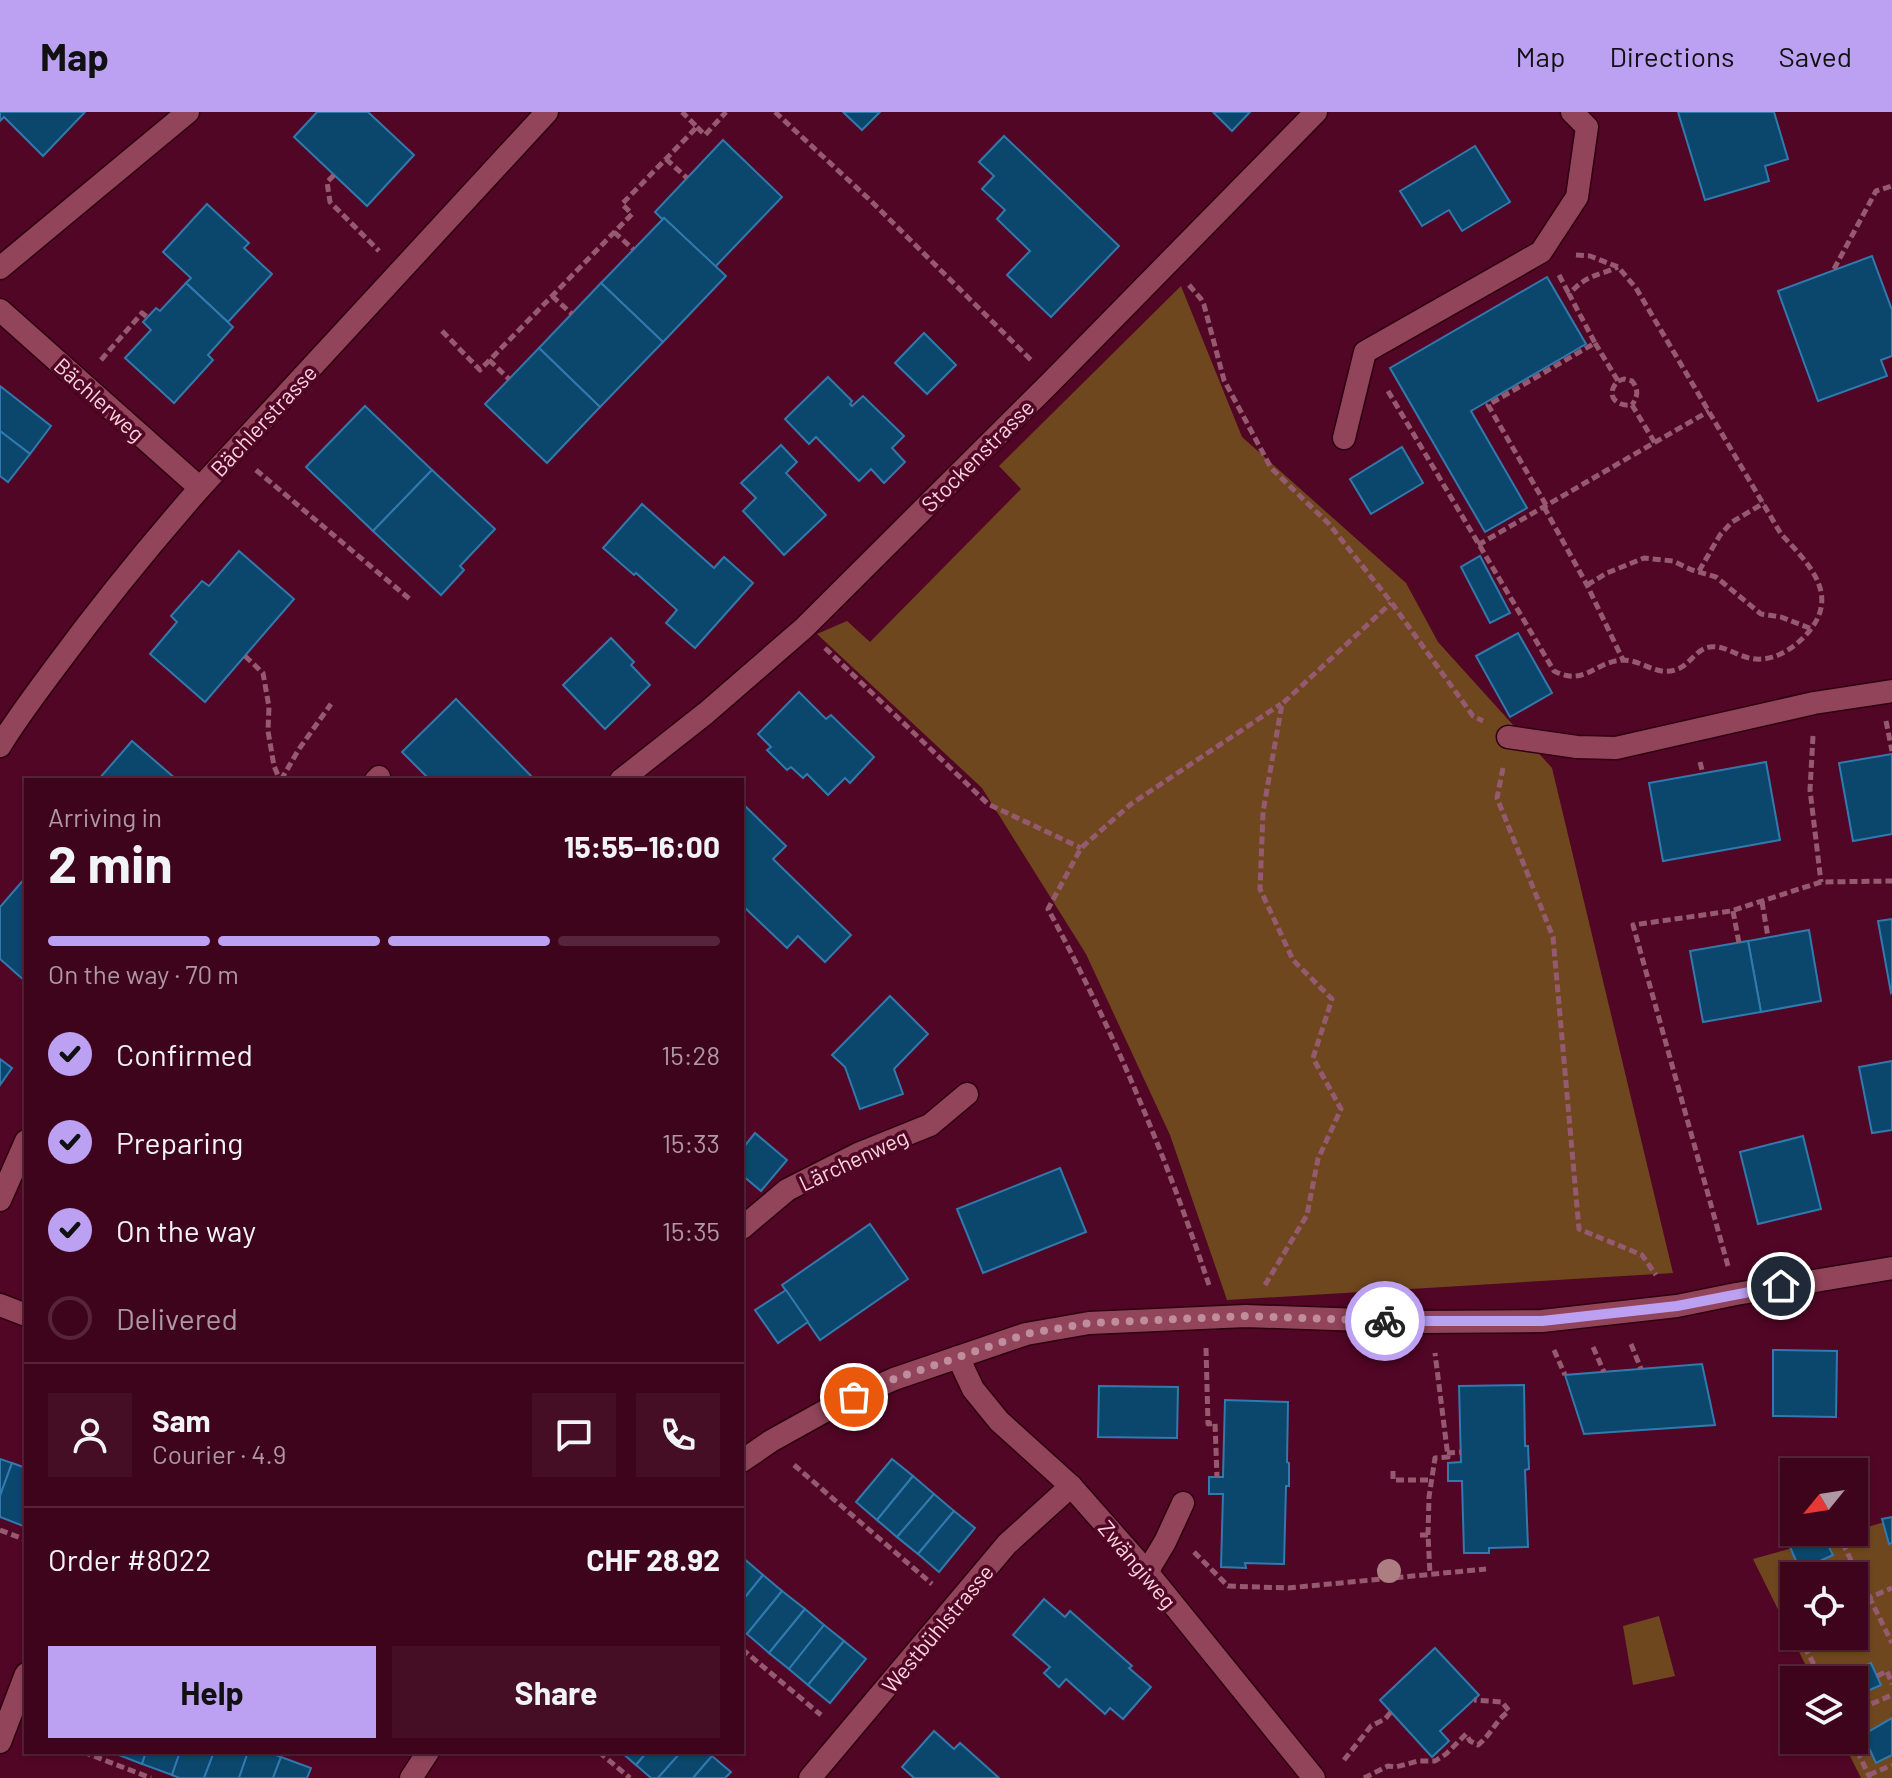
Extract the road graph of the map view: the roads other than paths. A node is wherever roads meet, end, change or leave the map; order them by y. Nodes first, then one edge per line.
1 (188, 112) edge
2 (547, 112) edge
3 (1316, 112) edge
4 (1572, 112) edge
5 (0, 268) edge
6 (0, 310) edge
7 (1344, 438) dead end
8 (200, 488) junction
9 (1892, 691) edge
10 (1508, 737) road end
11 (0, 746) edge
12 (624, 778) edge
13 (967, 1094) dead end
14 (24, 1146) edge
15 (0, 1200) edge
16 (744, 1226) edge
17 (1892, 1268) edge
18 (0, 1305) edge
19 (24, 1314) edge
20 (958, 1357) junction
21 (744, 1460) edge
22 (1071, 1486) junction
23 (1183, 1503) dead end
24 (1147, 1572) junction
25 (24, 1679) edge
26 (0, 1742) edge
27 (427, 1754) edge
28 (411, 1778) edge
29 (810, 1778) edge
30 (1314, 1778) edge

1 - 5 street
2 - 8 street, Bächlerstrasse
3 - 12 street, Stockenstrasse
4 - 7 street
6 - 8 street, Bächlerweg
8 - 11 street, Bächlerstrasse
9 - 10 street
13 - 16 street, Lärchenweg
14 - 15 street
17 - 20 street
18 - 19 street
20 - 21 street
20 - 22 street, Zwängiweg
22 - 24 street, Zwängiweg
22 - 29 street, Westbühlstrasse
23 - 24 street
24 - 30 street, Zwängiweg
25 - 26 street
27 - 28 street

